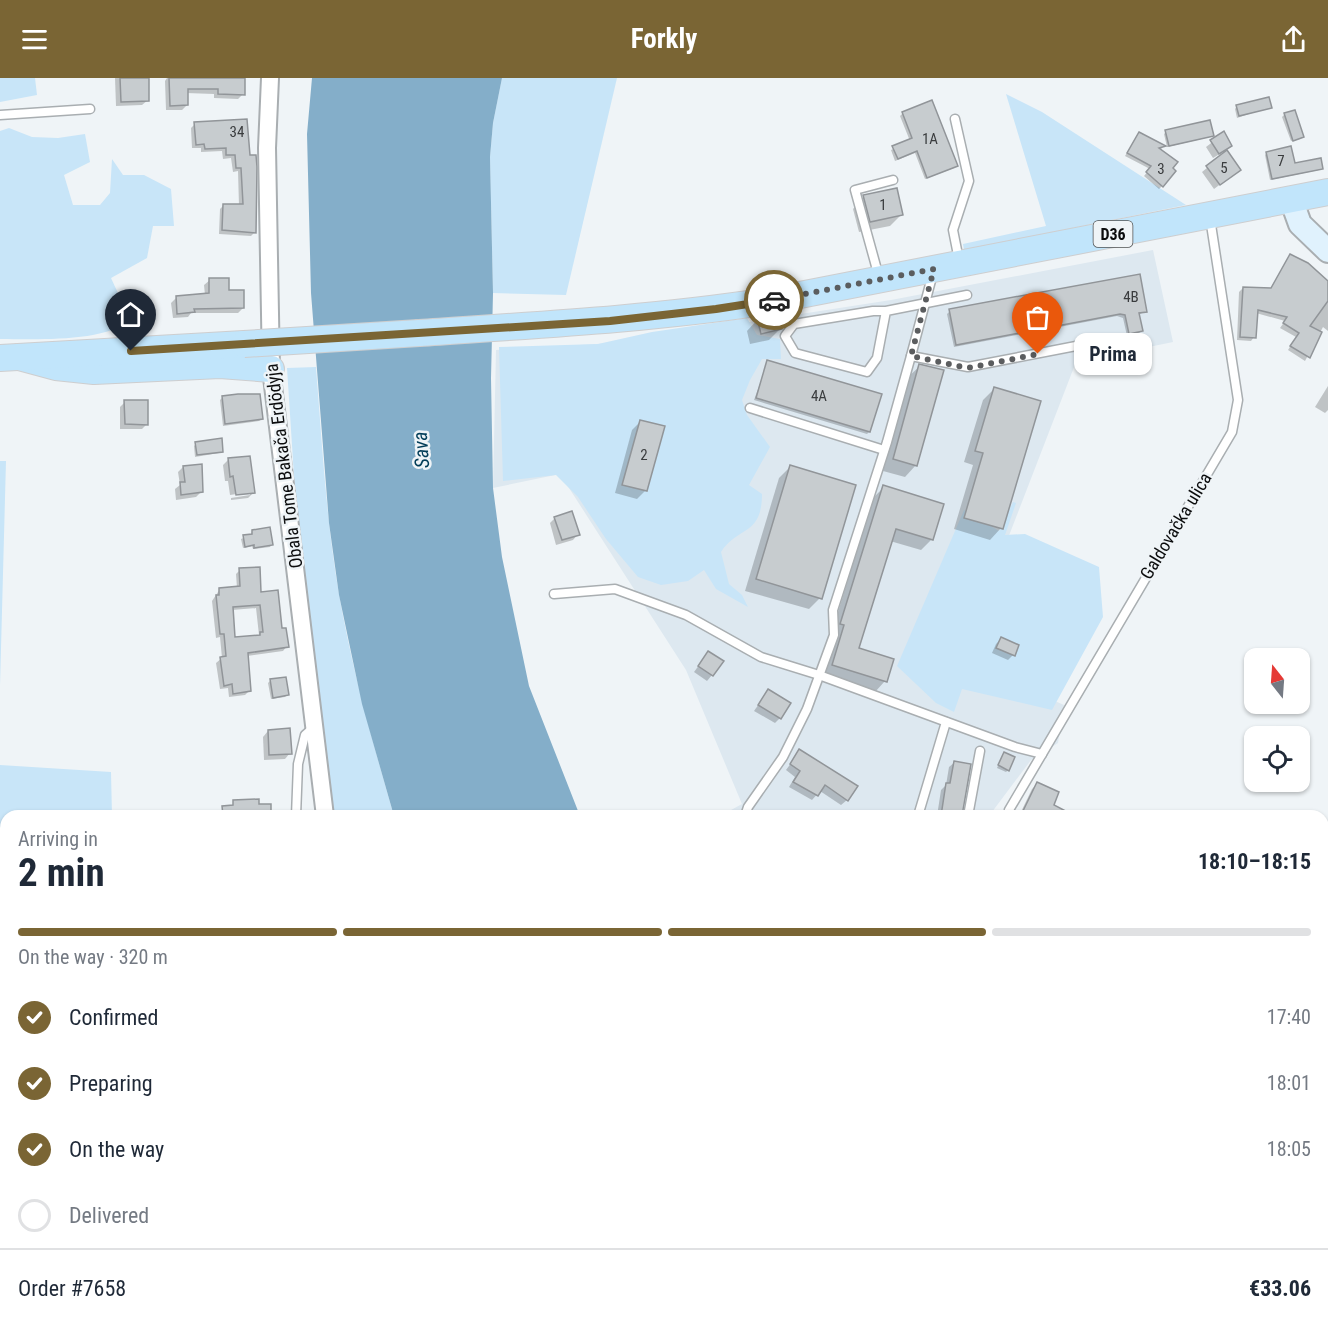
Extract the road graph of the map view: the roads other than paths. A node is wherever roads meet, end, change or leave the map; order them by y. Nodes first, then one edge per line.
1 (270, 78) edge
2 (90, 109) dead end
3 (0, 115) edge
4 (955, 119) dead end
5 (893, 180) dead end
6 (1313, 197) edge
7 (1209, 214) junction
8 (1328, 251) edge
9 (959, 264) junction
10 (934, 269) junction
11 (880, 280) junction
12 (967, 295) dead end
13 (925, 303) junction
14 (886, 311) junction
15 (1107, 340) dead end
16 (911, 356) junction
17 (9, 358) edge
18 (271, 369) junction
19 (750, 408) dead end
20 (884, 450) junction
21 (554, 594) dead end
22 (819, 675) junction
23 (946, 722) junction
24 (313, 728) junction
25 (980, 751) dead end
26 (1042, 754) junction
27 (296, 810) edge
28 (324, 810) edge
29 (747, 810) edge
30 (920, 810) edge
31 (969, 810) edge
32 (1009, 810) dead end

1 - 18 street, Obala Tome Bakača Erdödyja
2 - 3 lane
4 - 9 lane
5 - 11 lane
6 - 7 main road, D36
6 - 8 main road
7 - 9 main road, D36
7 - 26 lane, Galdovačka ulica
9 - 10 main road, D36
10 - 11 main road, D36
10 - 13 lane
11 - 17 main road, D36, bridge
12 - 13 lane
13 - 14 lane
13 - 16 lane
14 - 14 lane
15 - 16 lane
16 - 20 lane
17 - 18 main road
18 - 24 street, Obala Tome Bakača Erdödyja
19 - 20 lane
20 - 22 lane
21 - 22 lane
22 - 23 lane
22 - 29 lane
23 - 26 lane
23 - 30 lane
24 - 27 lane
24 - 28 street, Obala Tome Bakača Erdödyja
25 - 31 lane
26 - 32 lane, Galdovačka ulica

